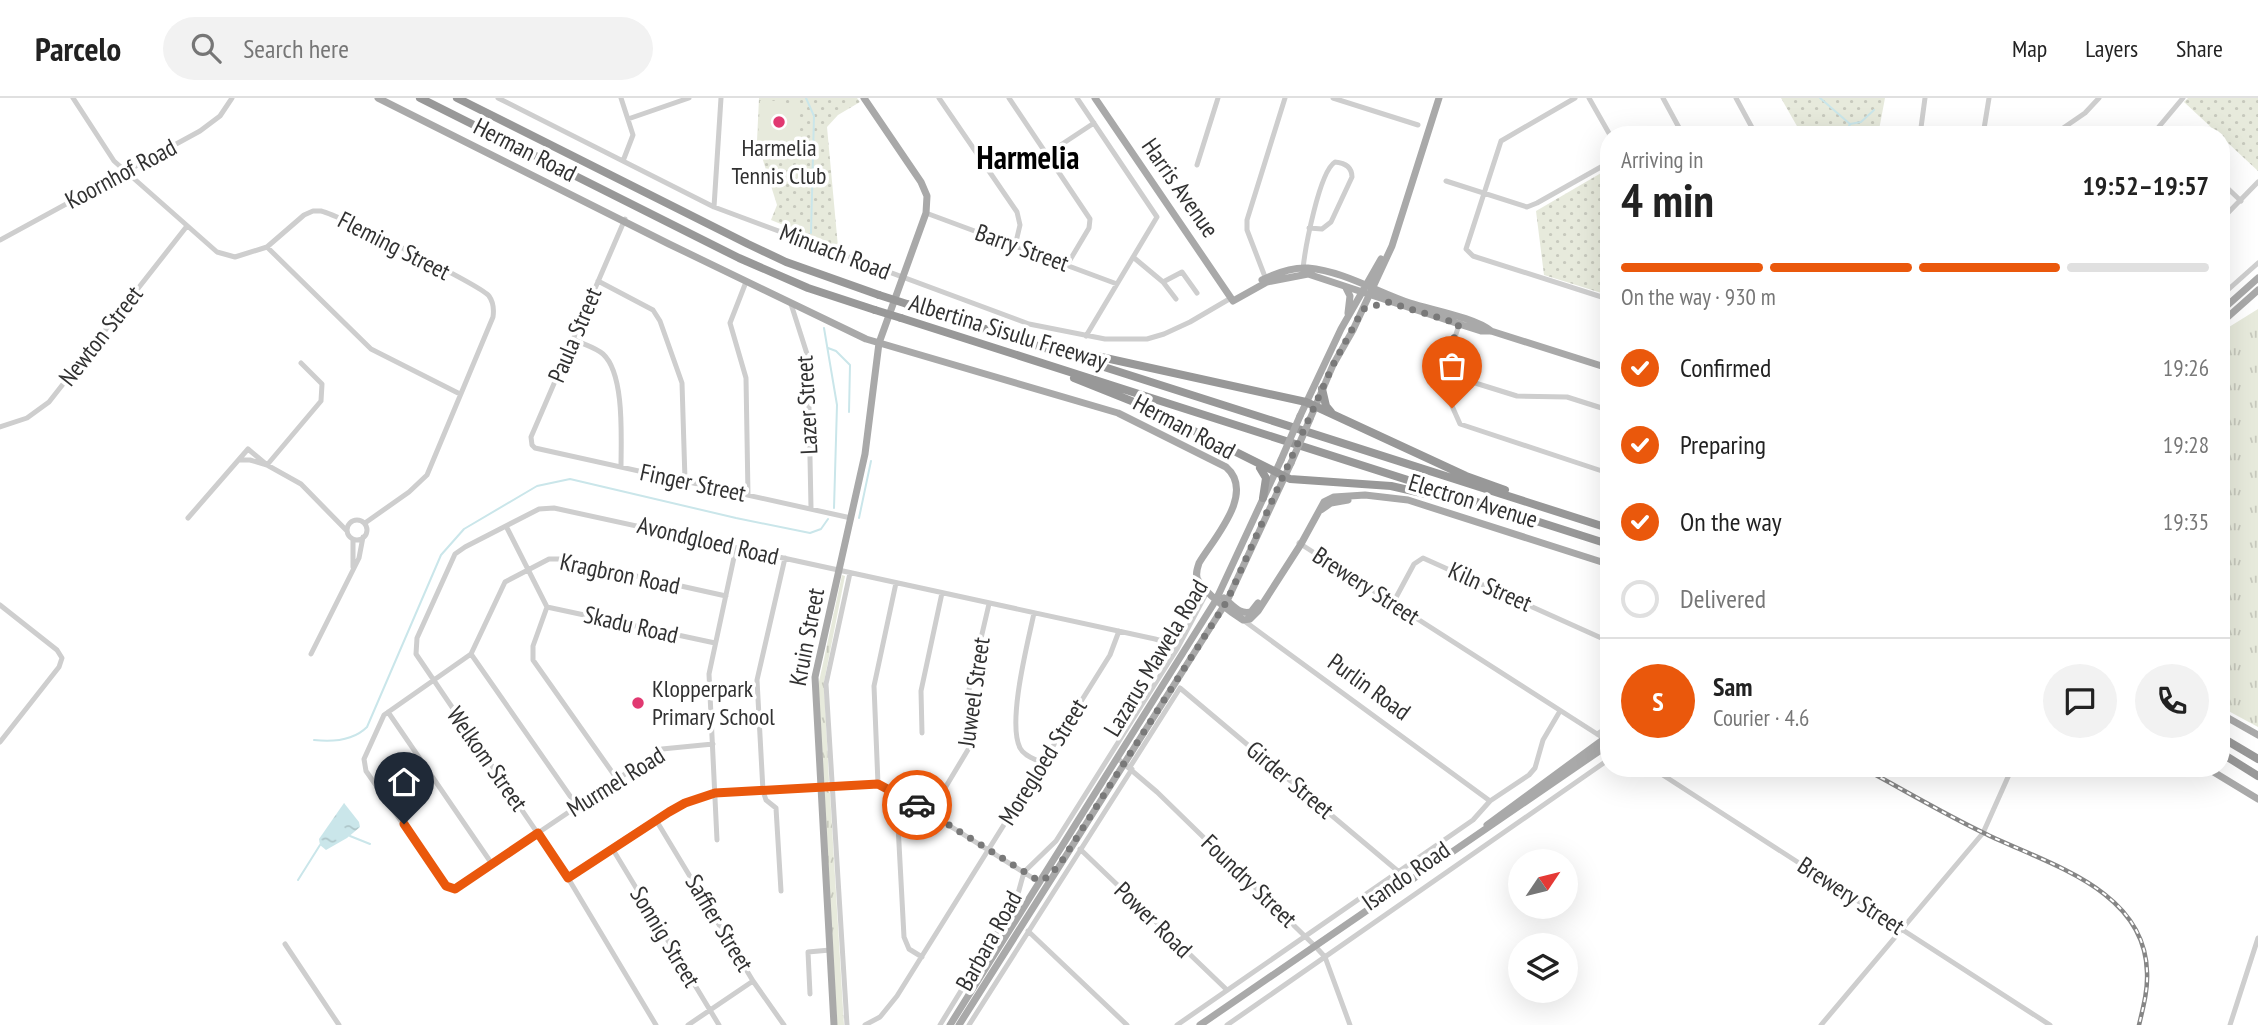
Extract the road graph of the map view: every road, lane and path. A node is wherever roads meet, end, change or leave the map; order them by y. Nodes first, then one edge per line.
1 (73, 98) edge
2 (232, 98) edge
3 (378, 98) edge
4 (420, 98) edge
5 (457, 98) edge
6 (498, 98) edge
7 (621, 98) edge
8 (689, 98) edge
9 (721, 98) edge
10 (864, 98) edge
11 (939, 98) edge
12 (1009, 98) edge
13 (1077, 98) edge
14 (1095, 98) edge
15 (1218, 98) edge
16 (1285, 98) edge
17 (1333, 98) edge
18 (1445, 98) edge
19 (1575, 98) edge
20 (1589, 98) edge
21 (1663, 98) edge
22 (1736, 98) edge
23 (1925, 98) edge
24 (1989, 98) edge
25 (2099, 98) edge
26 (2179, 100) edge
27 (1438, 101) edge
28 (628, 119) junction
29 (1094, 122) junction
30 (1418, 125) dead end
31 (2160, 125) edge
32 (1605, 126) edge
33 (1678, 126) edge
34 (1751, 126) edge
35 (1921, 126) edge
36 (1984, 126) edge
37 (2066, 126) edge
38 (1047, 154) junction
39 (623, 161) junction
40 (1197, 165) dead end
41 (1600, 167) edge
42 (125, 172) junction
43 (1446, 181) dead end
44 (2258, 182) edge
45 (2230, 191) edge
46 (1483, 192) junction
47 (2241, 201) junction
48 (714, 207) junction
49 (2230, 211) edge
50 (926, 213) junction
51 (625, 220) junction
52 (187, 226) junction
53 (1310, 228) junction
54 (0, 240) edge
55 (1015, 246) junction
56 (267, 247) junction
57 (1133, 257) junction
58 (2258, 263) edge
59 (1067, 265) junction
60 (1302, 271) junction
61 (902, 277) junction
62 (2258, 278) edge
63 (1266, 280) junction
64 (598, 281) junction
65 (746, 282) junction
66 (1163, 282) junction
67 (1117, 284) junction
68 (1345, 286) junction
69 (2230, 288) edge
70 (2258, 290) edge
71 (1367, 291) junction
72 (1197, 293) dead end
73 (1600, 296) edge
74 (1176, 299) dead end
75 (1230, 300) junction
76 (1388, 302) junction
77 (2230, 303) edge
78 (791, 304) junction
79 (1363, 309) junction
80 (2230, 315) edge
81 (1347, 317) junction
82 (1460, 321) junction
83 (1086, 336) junction
84 (573, 339) junction
85 (878, 343) junction
86 (1043, 347) junction
87 (301, 363) dead end
88 (1600, 365) edge
89 (1056, 368) junction
90 (1443, 373) junction
91 (1322, 389) junction
92 (460, 394) junction
93 (1306, 402) junction
94 (1316, 406) junction
95 (1600, 407) edge
96 (1332, 412) junction
97 (0, 428) edge
98 (535, 448) joint
99 (1249, 459) junction
100 (236, 461) junction
101 (267, 465) junction
102 (621, 467) junction
103 (1600, 470) edge
104 (1275, 472) junction
105 (1284, 477) junction
106 (685, 480) junction
107 (748, 495) junction
108 (1263, 498) junction
109 (1531, 503) junction
110 (811, 508) junction
111 (1504, 510) junction
112 (331, 515) junction
113 (188, 518) dead end
114 (851, 518) junction
115 (351, 522) junction
116 (365, 523) junction
117 (1600, 525) edge
118 (506, 526) junction
119 (347, 531) junction
120 (363, 537) junction
121 (354, 539) junction
122 (1301, 541) junction
123 (1600, 541) edge
124 (736, 548) junction
125 (785, 558) junction
126 (1600, 561) edge
127 (528, 569) junction
128 (352, 570) junction
129 (840, 570) junction
130 (850, 573) junction
131 (896, 583) junction
132 (1207, 589) junction
133 (942, 593) junction
134 (1218, 594) junction
135 (726, 596) junction
136 (1225, 603) junction
137 (1393, 603) junction
138 (989, 604) junction
139 (0, 605) edge
140 (547, 607) junction
141 (1034, 613) junction
142 (1243, 620) junction
143 (1119, 631) junction
144 (418, 635) joint
145 (1600, 637) edge
146 (715, 643) junction
147 (1177, 649) junction
148 (310, 654) dead end
149 (471, 654) junction
150 (432, 681) junction
151 (1560, 711) junction
152 (387, 712) junction
153 (2230, 719) edge
154 (1600, 732) edge
155 (922, 733) dead end
156 (1597, 734) junction
157 (2258, 735) edge
158 (1600, 736) edge
159 (0, 742) edge
160 (2230, 743) edge
161 (713, 744) junction
162 (1600, 745) edge
163 (2230, 759) edge
164 (2258, 760) edge
165 (1042, 764) junction
166 (1126, 764) junction
167 (1600, 766) edge
168 (2258, 776) edge
169 (1666, 777) edge
170 (2008, 777) edge
171 (2222, 777) edge
172 (617, 779) junction
173 (878, 784) junction
174 (820, 787) junction
175 (832, 787) junction
176 (764, 790) junction
177 (715, 793) junction
178 (2258, 799) edge
179 (909, 800) junction
180 (1490, 801) junction
181 (577, 807) junction
182 (930, 814) junction
183 (656, 820) junction
184 (538, 833) junction
185 (718, 840) dead end
186 (612, 848) junction
187 (1080, 849) junction
188 (988, 850) junction
189 (492, 864) junction
190 (1060, 864) junction
191 (1024, 872) junction
192 (1399, 872) junction
193 (568, 878) junction
194 (1039, 881) junction
195 (780, 891) dead end
196 (1904, 929) junction
197 (1028, 931) junction
198 (1306, 936) junction
199 (2258, 938) edge
200 (285, 944) dead end
201 (1315, 946) junction
202 (830, 950) junction
203 (922, 957) junction
204 (1325, 957) junction
205 (753, 981) junction
206 (1227, 990) junction
207 (810, 994) dead end
208 (709, 1011) junction
209 (339, 1025) edge
210 (656, 1025) edge
211 (688, 1025) edge
212 (719, 1025) edge
213 (784, 1025) edge
214 (834, 1025) edge
215 (847, 1025) edge
216 (865, 1025) edge
217 (940, 1025) edge
218 (950, 1025) edge
219 (959, 1025) edge
220 (969, 1025) edge
221 (1127, 1025) edge
222 (1177, 1025) edge
223 (1200, 1025) edge
224 (1227, 1025) edge
225 (1350, 1025) edge
226 (1821, 1025) edge
227 (2050, 1025) edge
228 (2230, 1025) edge

1 - 42 street, Fleming Street
2 - 42 street, Koornhof Road
3 - 51 main road, Herman Road
4 - 89 highway, Albertina Sisulu Freeway, bridge
5 - 86 highway, Albertina Sisulu Freeway, bridge
6 - 39 street, Minuach Road
7 - 28 street
8 - 28 street
9 - 48 street
10 - 50 main road
11 - 55 street
12 - 38 street
13 - 29 street
14 - 75 main road, Harris Avenue
15 - 40 street
16 - 63 street
17 - 30 street
18 - 27 main road
19 - 46 street
20 - 32 street
21 - 33 street
22 - 34 street
23 - 35 street
24 - 36 street
25 - 37 street
26 - 31 street
27 - 71 main road
28 - 39 street
29 - 38 street
29 - 57 street
38 - 59 street
39 - 48 street, Minuach Road
41 - 46 street
42 - 52 street, Fleming Street
42 - 54 street, Koornhof Road
43 - 46 street
44 - 47 street
45 - 47 street
46 - 73 street
47 - 49 street
48 - 61 street, Minuach Road
50 - 55 street, Barry Street
50 - 61 main road, Kruin Street
51 - 64 street, Paula Street
51 - 65 main road, Herman Road
52 - 56 street, Fleming Street
52 - 97 street, Newton Street
53 - 53 street
53 - 60 street
55 - 59 street, Barry Street
56 - 92 street
56 - 92 street, Fleming Street
57 - 66 street
57 - 67 street
58 - 69 street
59 - 67 street, Barry Street
60 - 63 main road
60 - 68 main road
60 - 71 main road
61 - 83 street, Minuach Road
61 - 85 main road, Kruin Street
62 - 77 main road
63 - 75 main road
64 - 84 street, Paula Street
64 - 106 street
65 - 78 main road, Herman Road
65 - 107 street
66 - 72 street
66 - 74 street
67 - 83 street
68 - 71 main road
68 - 81 main road
70 - 80 main road
71 - 76 main road
71 - 79 main road, Lazarus Mawela Road
71 - 81 main road, Lazarus Mawela Road
71 - 82 main road
75 - 83 street, Minuach Road
76 - 79 main road
76 - 82 main road
78 - 85 main road, Herman Road
78 - 110 street, Lazer Street
79 - 91 main road, Lazarus Mawela Road
81 - 93 main road, Lazarus Mawela Road
82 - 88 main road
82 - 90 street
84 - 98 street, Paula Street
84 - 102 street
85 - 114 main road, Kruin Street
85 - 132 main road, Herman Road
86 - 93 highway
86 - 109 highway, Albertina Sisulu Freeway
87 - 101 street
89 - 99 highway
89 - 111 highway, Albertina Sisulu Freeway
90 - 95 street
90 - 103 street
91 - 94 main road, Lazarus Mawela Road
91 - 96 highway
92 - 116 street, Fleming Street
93 - 94 highway
93 - 104 main road, Lazarus Mawela Road, bridge
94 - 96 highway
94 - 105 main road, Lazarus Mawela Road, bridge
96 - 109 highway
98 - 102 street, Finger Street
99 - 104 highway
99 - 108 highway
100 - 101 street
100 - 101 street
100 - 113 street
101 - 112 street
102 - 106 street, Finger Street
104 - 105 highway
104 - 108 main road, Lazarus Mawela Road
105 - 111 highway
105 - 136 main road, Lazarus Mawela Road
106 - 107 street, Finger Street
107 - 110 street, Finger Street
108 - 134 main road, Lazarus Mawela Road
109 - 117 highway, Albertina Sisulu Freeway
110 - 114 street, Finger Street
111 - 123 highway, Albertina Sisulu Freeway
112 - 115 street
112 - 119 street
114 - 129 main road, Kruin Street
115 - 116 street
115 - 119 street
116 - 120 street
118 - 124 street, Avondgloed Road
118 - 127 street
118 - 144 street, Avondgloed Road
119 - 121 street
120 - 121 street
120 - 128 street
121 - 128 street
122 - 126 main road, Electron Avenue
122 - 136 main road, Electron Avenue
122 - 137 street, Brewery Street
122 - 142 main road, Electron Avenue
124 - 125 street, Avondgloed Road
124 - 135 street
125 - 129 street, Avondgloed Road
125 - 176 street
127 - 135 street, Kragbron Road
127 - 140 street
127 - 149 street, Kragbron Road
128 - 148 street
129 - 130 street, Avondgloed Road
129 - 174 main road, Kruin Street
130 - 131 street, Avondgloed Road
130 - 175 street, Kruin Street
131 - 133 street, Avondgloed Road
131 - 173 street
132 - 134 main road
132 - 134 main road
132 - 147 street, Barbara Road
133 - 138 street, Avondgloed Road
133 - 155 street
134 - 136 main road
134 - 166 main road, Lazarus Mawela Road
135 - 146 street
136 - 142 main road, Purlin Road
136 - 166 main road, Lazarus Mawela Road
137 - 145 street, Kiln Street
137 - 151 street, Brewery Street
138 - 141 street, Avondgloed Road
138 - 182 street, Juweel Street
139 - 159 street
140 - 146 street, Skadu Road
140 - 172 street
141 - 143 street, Avondgloed Road
141 - 165 street
142 - 180 street, Purlin Road
143 - 147 street, Avondgloed Road
143 - 165 street, Moregloed Street
144 - 150 street, Welkom Street
146 - 161 street
147 - 191 street, Barbara Road
149 - 150 street
149 - 181 street
150 - 152 street
150 - 184 street, Welkom Street
151 - 156 street, Brewery Street
151 - 180 street, Isando Road
152 - 189 street
152 - 189 street, Murmel Road
153 - 157 main road
154 - 156 street
156 - 158 street, Brewery Street
160 - 164 highway
161 - 172 street, Murmel Road
161 - 177 street
162 - 201 main road, Isando Road
163 - 168 highway
165 - 188 street, Moregloed Street
166 - 187 street
166 - 190 main road, Lazarus Mawela Road
166 - 192 street, Girder Street
166 - 194 main road, Lazarus Mawela Road
166 - 198 street, Foundry Street
167 - 204 street, Isando Road
169 - 196 street, Brewery Street
170 - 196 street
171 - 178 main road
172 - 181 street, Murmel Road
173 - 175 street
173 - 179 street
174 - 175 street
174 - 176 street
174 - 202 main road, Kruin Street
175 - 215 street, Kruin Street
176 - 177 street
176 - 195 street
177 - 183 street
177 - 185 street
179 - 182 street
179 - 203 street
180 - 192 street, Isando Road
181 - 184 street, Murmel Road
182 - 188 street
183 - 186 street
183 - 205 street, Saffier Street
184 - 189 street, Murmel Road
184 - 193 street, Welkom Street
186 - 193 street
186 - 208 street, Sonnig Street
187 - 197 street
187 - 206 street, Power Road
188 - 191 street
188 - 203 street, Moregloed Street
190 - 194 main road
190 - 219 main road, Lazarus Mawela Road
191 - 194 street
191 - 217 street, Barbara Road
192 - 198 street, Isando Road
193 - 210 street, Welkom Street
194 - 218 main road, Lazarus Mawela Road
196 - 226 street
196 - 227 street, Brewery Street
197 - 220 street
197 - 221 street
198 - 201 street, Foundry Street
198 - 206 street, Isando Road
199 - 228 street
200 - 209 street
201 - 204 street, Foundry Street
201 - 223 main road, Isando Road
202 - 207 street
202 - 214 main road, Kruin Street
203 - 216 street, Moregloed Street
204 - 224 street, Isando Road
204 - 225 street, Foundry Street
205 - 208 street
205 - 213 street, Saffier Street
206 - 222 street, Isando Road
208 - 211 street
208 - 212 street, Sonnig Street

